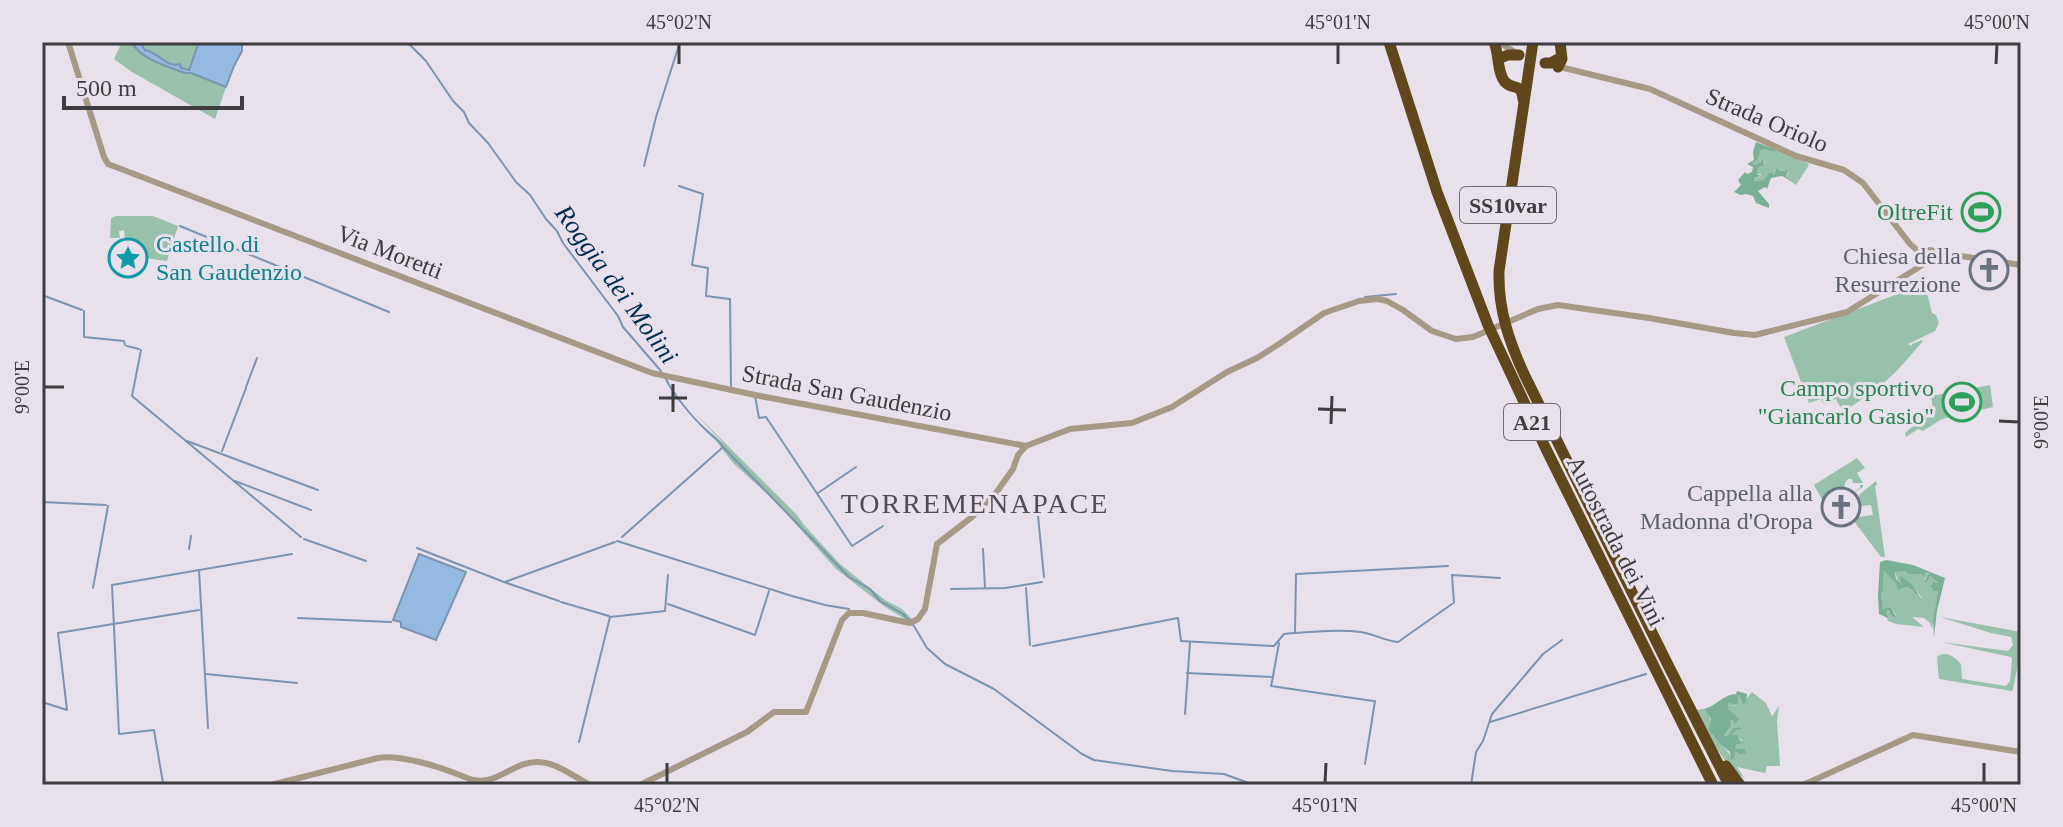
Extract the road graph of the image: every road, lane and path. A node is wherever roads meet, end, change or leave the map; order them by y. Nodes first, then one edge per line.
1 (68, 42) edge
2 (1387, 42) edge
3 (1500, 52) edge
4 (1532, 54) edge
5 (1563, 59) edge
6 (1514, 86) junction
7 (1524, 104) junction
8 (1929, 257) junction
9 (2021, 268) edge
10 (664, 376) joint
11 (1026, 446) junction
12 (1700, 727) junction
13 (2021, 752) edge
14 (271, 785) edge
15 (590, 785) edge
16 (640, 785) edge
17 (1711, 785) edge
18 (1726, 785) edge
19 (1740, 785) edge
20 (1803, 785) edge

1 - 10 street, Via Moretti
2 - 17 highway, Autostrada dei Vini / A21
3 - 4 highway
3 - 6 highway
4 - 5 highway
4 - 6 highway
4 - 7 highway, SS10var
5 - 8 street, Strada Oriolo
6 - 7 highway
7 - 12 highway, SS10var
8 - 9 street
8 - 11 street
10 - 11 street, Strada San Gaudenzio
11 - 16 street
12 - 18 highway
12 - 19 highway
13 - 20 street
14 - 15 street

